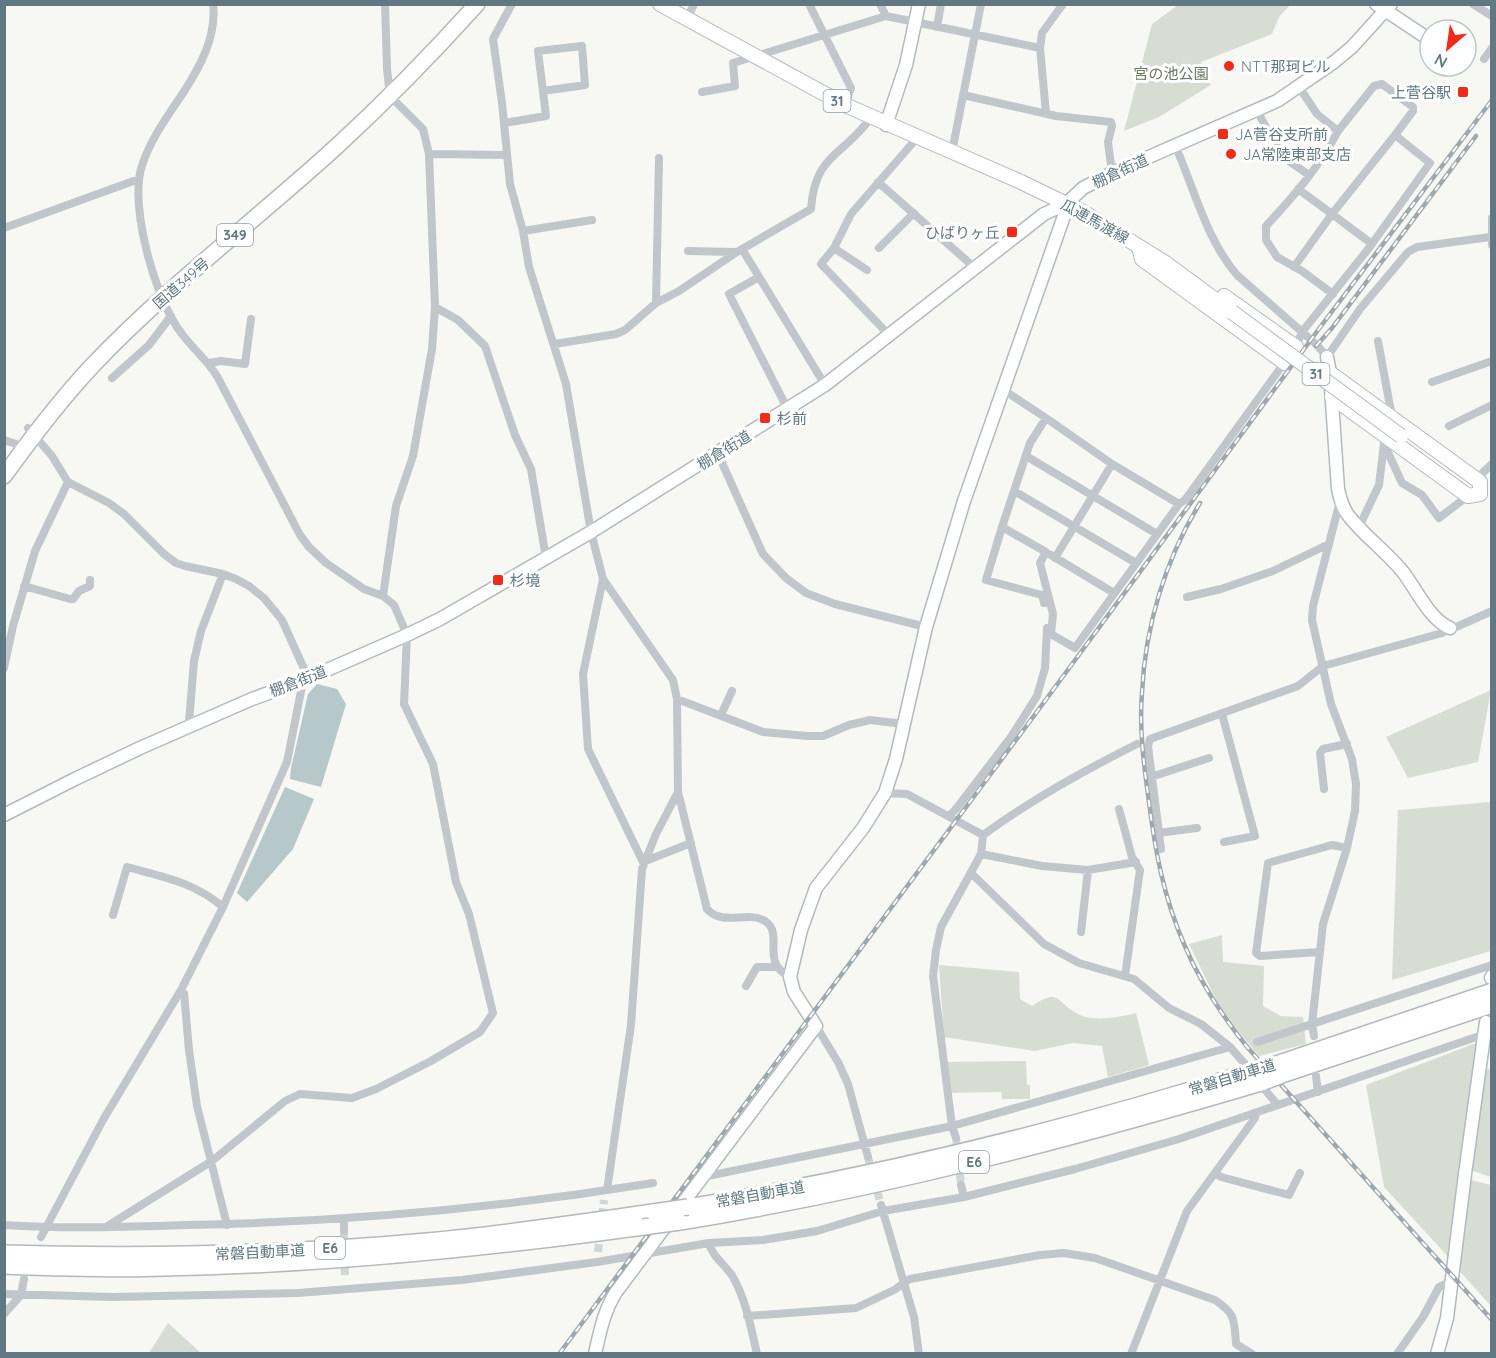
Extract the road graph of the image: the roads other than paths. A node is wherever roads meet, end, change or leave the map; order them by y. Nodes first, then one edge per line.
1 (213, 4) edge
2 (385, 4) edge
3 (465, 4) edge
4 (477, 4) edge
5 (513, 4) edge
6 (660, 4) edge
7 (694, 4) edge
8 (809, 4) edge
9 (880, 4) edge
10 (919, 4) edge
11 (941, 4) edge
12 (981, 4) edge
13 (1063, 4) edge
14 (1473, 4) edge
15 (1384, 6) edge
16 (886, 16) junction
17 (1491, 16) edge
18 (687, 19) junction
19 (916, 23) junction
20 (936, 27) junction
21 (1418, 31) edge
22 (975, 35) junction
23 (825, 36) junction
24 (1040, 48) junction
25 (1491, 48) edge
26 (756, 57) junction
27 (1484, 58) dead end
28 (1299, 87) junction
29 (390, 90) junction
30 (543, 91) junction
31 (702, 92) dead end
32 (963, 95) junction
33 (842, 104) junction
34 (1257, 111) junction
35 (1046, 114) junction
36 (871, 117) junction
37 (504, 123) junction
38 (886, 125) junction
39 (1338, 132) junction
40 (1395, 135) junction
41 (917, 138) junction
42 (1175, 146) junction
43 (952, 152) junction
44 (429, 154) junction
45 (507, 155) junction
46 (659, 158) dead end
47 (1112, 173) junction
48 (1309, 175) junction
49 (139, 179) junction
50 (879, 182) junction
51 (1298, 189) junction
52 (1066, 204) junction
53 (914, 213) junction
54 (1332, 214) junction
55 (1491, 218) edge
56 (592, 220) dead end
57 (4, 228) edge
58 (523, 231) junction
59 (1491, 241) edge
60 (1372, 244) junction
61 (1139, 246) junction
62 (834, 248) junction
63 (879, 248) dead end
64 (739, 250) junction
65 (688, 251) dead end
66 (1294, 267) junction
67 (975, 268) junction
68 (867, 270) dead end
69 (759, 277) junction
70 (1333, 294) junction
71 (161, 295) junction
72 (656, 303) junction
73 (435, 308) junction
74 (171, 316) junction
75 (251, 319) dead end
76 (1302, 332) junction
77 (890, 336) junction
78 (1378, 341) dead end
79 (555, 344) junction
80 (1296, 347) junction
81 (1327, 357) junction
82 (1491, 361) edge
83 (209, 363) junction
84 (1284, 363) junction
85 (1330, 374) junction
86 (112, 378) dead end
87 (1432, 382) dead end
88 (825, 385) junction
89 (1002, 388) junction
90 (1332, 397) junction
91 (1491, 405) edge
92 (788, 410) junction
93 (1392, 417) junction
94 (1046, 418) junction
95 (1449, 426) dead end
96 (31, 431) junction
97 (1383, 439) junction
98 (10, 442) edge
99 (718, 454) junction
100 (1026, 456) junction
101 (4, 460) edge
102 (1112, 464) junction
103 (1491, 464) edge
104 (4, 476) edge
105 (1476, 478) junction
106 (68, 482) junction
107 (1014, 491) junction
108 (1093, 496) junction
109 (1480, 497) edge
110 (1341, 500) junction
111 (1179, 504) junction
112 (1002, 527) junction
113 (1074, 527) junction
114 (1359, 527) junction
115 (591, 532) junction
116 (1157, 534) junction
117 (1329, 544) junction
118 (1046, 552) junction
119 (546, 558) junction
120 (1055, 558) junction
121 (1136, 563) junction
122 (223, 574) junction
123 (603, 579) junction
124 (90, 580) dead end
125 (24, 586) junction
126 (1114, 593) junction
127 (383, 596) junction
128 (1186, 597) dead end
129 (1491, 611) edge
130 (926, 627) junction
131 (1450, 628) junction
132 (407, 635) junction
133 (1323, 666) junction
134 (4, 668) edge
135 (304, 680) junction
136 (732, 691) dead end
137 (677, 699) junction
138 (1222, 714) junction
139 (721, 715) junction
140 (904, 724) junction
141 (191, 726) junction
142 (1137, 744) dead end
143 (1347, 744) junction
144 (1209, 758) dead end
145 (1151, 777) junction
146 (1324, 789) dead end
147 (678, 792) junction
148 (885, 792) junction
149 (1119, 809) dead end
150 (4, 815) edge
151 (949, 816) junction
152 (1197, 828) dead end
153 (1158, 833) junction
154 (983, 835) junction
155 (1224, 842) dead end
156 (691, 843) junction
157 (1347, 848) junction
158 (1161, 849) dead end
159 (981, 854) junction
160 (643, 862) junction
161 (1136, 862) junction
162 (1088, 870) junction
163 (972, 874) junction
164 (223, 907) junction
165 (113, 915) dead end
166 (1081, 932) dead end
167 (1320, 952) junction
168 (1491, 965) edge
169 (775, 967) junction
170 (1125, 976) junction
171 (790, 977) junction
172 (746, 986) dead end
173 (181, 990) junction
174 (1491, 991) edge
175 (1491, 1005) edge
176 (1312, 1024) junction
177 (816, 1026) junction
178 (1488, 1029) edge
179 (1314, 1036) dead end
180 (1257, 1042) dead end
181 (1230, 1047) junction
182 (1278, 1070) junction
183 (1257, 1076) junction
184 (1316, 1076) dead end
185 (1318, 1092) junction
186 (1278, 1105) junction
187 (1254, 1113) junction
188 (952, 1126) junction
189 (956, 1138) tunnel mouth
190 (865, 1145) junction
191 (868, 1157) tunnel mouth
192 (212, 1161) junction
193 (1216, 1173) junction
194 (1300, 1173) dead end
195 (702, 1177) junction
196 (653, 1183) dead end
197 (961, 1185) tunnel mouth
198 (605, 1194) junction
199 (964, 1197) junction
200 (882, 1208) junction
201 (344, 1220) junction
202 (4, 1225) edge
203 (227, 1225) junction
204 (106, 1227) junction
205 (45, 1228) junction
206 (344, 1231) tunnel mouth
207 (41, 1238) dead end
208 (709, 1243) junction
209 (598, 1252) tunnel mouth
210 (4, 1253) edge
211 (642, 1255) junction
212 (597, 1262) junction
213 (4, 1266) edge
214 (345, 1278) tunnel mouth
215 (24, 1279) dead end
216 (1159, 1281) junction
217 (903, 1283) junction
218 (1451, 1285) junction
219 (345, 1288) junction
220 (4, 1294) edge
221 (21, 1295) junction
222 (4, 1314) edge
223 (747, 1316) junction
224 (595, 1353) edge
225 (757, 1353) edge
226 (919, 1353) edge
227 (1131, 1353) edge
228 (1252, 1353) edge
229 (1397, 1353) edge
230 (1437, 1353) edge

1 - 49 street
2 - 29 street
3 - 29 highway, 国道349号 / 349
4 - 29 highway, 国道349号 / 349
5 - 37 street
6 - 18 main road, 瓜連馬渡線 / 31
7 - 18 street
8 - 23 street
9 - 16 street
10 - 19 street
11 - 20 street
12 - 22 street
13 - 24 street
14 - 17 street
15 - 21 street
15 - 28 street, 棚倉街道
16 - 19 street
16 - 23 street
18 - 26 main road, 瓜連馬渡線 / 31
19 - 20 street
19 - 38 street
20 - 22 street
22 - 24 street
22 - 32 street
23 - 26 street
23 - 33 street
24 - 35 street
25 - 27 street
26 - 31 street
26 - 33 main road, 瓜連馬渡線 / 31
28 - 34 street, 棚倉街道
28 - 39 street
29 - 44 street
29 - 71 highway, 国道349号 / 349
30 - 30 street
30 - 37 street
32 - 35 street
32 - 43 street
33 - 36 main road, 瓜連馬渡線 / 31
34 - 42 street, 棚倉街道
34 - 48 street
35 - 47 street
36 - 38 main road, 瓜連馬渡線 / 31
36 - 64 street
37 - 45 street
38 - 41 main road, 瓜連馬渡線 / 31
39 - 40 street
39 - 48 street
40 - 54 street
40 - 60 street
41 - 43 main road, 瓜連馬渡線 / 31
41 - 50 street
42 - 47 street, 棚倉街道
42 - 76 street
43 - 52 main road, 瓜連馬渡線 / 31
44 - 45 street
44 - 73 street
45 - 58 street
46 - 72 street
47 - 52 street, 棚倉街道
48 - 51 street
49 - 57 street
49 - 71 street
50 - 53 street
50 - 62 street
51 - 54 street
51 - 66 street
52 - 61 main road, 瓜連馬渡線 / 31
52 - 67 street, 棚倉街道
52 - 89 street
53 - 63 street
53 - 67 street
54 - 60 street
54 - 66 street
55 - 59 street
56 - 58 street
58 - 79 street
59 - 81 street
60 - 70 street
61 - 80 main road
61 - 84 main road
61 - 109 main road, 瓜連馬渡線 / 31, bridge
62 - 68 street
62 - 77 street
64 - 65 street
64 - 69 street
64 - 72 street
66 - 70 street
67 - 77 street, 棚倉街道
69 - 88 street
69 - 92 street
70 - 76 street
71 - 74 street
71 - 96 highway, 国道349号 / 349
72 - 79 street
73 - 119 street
73 - 127 street
74 - 83 street
74 - 86 street
75 - 83 street
76 - 80 street
76 - 81 street
77 - 88 street, 棚倉街道
78 - 93 street
79 - 115 street
80 - 84 street
81 - 85 street
82 - 87 street
83 - 127 street
84 - 111 street
85 - 90 street
85 - 93 main road
88 - 92 street, 棚倉街道
89 - 94 street
89 - 130 street
90 - 97 main road
90 - 110 street
91 - 95 street
92 - 99 street, 棚倉街道
93 - 105 main road
94 - 100 street
94 - 102 street
96 - 98 highway, 国道349号 / 349
96 - 104 highway, 国道349号 / 349
96 - 106 street
97 - 109 main road
97 - 109 street
97 - 114 street
98 - 101 highway, 国道349号 / 349
99 - 115 street, 棚倉街道
99 - 130 street
100 - 107 street
100 - 108 street
102 - 108 street
102 - 111 street
103 - 105 street
105 - 109 main road
106 - 122 street
106 - 125 street
107 - 112 street
107 - 113 street
108 - 113 street
108 - 116 street
110 - 114 street
110 - 117 street
111 - 116 street
112 - 118 street
112 - 151 street
113 - 120 street
113 - 121 street
114 - 131 street
115 - 119 street, 棚倉街道
115 - 123 street
116 - 121 street
117 - 128 street
117 - 133 street
118 - 120 street
118 - 126 street
119 - 132 street, 棚倉街道
120 - 126 street
121 - 126 street
122 - 135 street
122 - 141 street
123 - 137 street
123 - 160 street
124 - 125 street
125 - 134 street
127 - 132 street
129 - 131 street
130 - 140 street
131 - 133 street
132 - 135 street, 棚倉街道
132 - 192 street
133 - 138 street
133 - 143 street
135 - 141 street, 棚倉街道
135 - 164 street
136 - 139 street
137 - 139 street
137 - 147 street
138 - 145 street
138 - 155 street
139 - 140 street
140 - 148 street
141 - 150 street, 棚倉街道
142 - 154 street
143 - 146 street
143 - 157 street
144 - 145 street
145 - 153 street
147 - 156 street
147 - 160 street
148 - 151 street
148 - 171 street
149 - 161 street
151 - 154 street
152 - 153 street
153 - 158 street
154 - 159 street
156 - 160 street
156 - 169 street
157 - 167 street
157 - 167 street
159 - 162 street
159 - 163 street
160 - 198 street
161 - 162 street
161 - 170 street
162 - 166 street
163 - 170 street
163 - 188 street
164 - 165 street
164 - 173 street
167 - 176 street
168 - 176 street
169 - 171 street
169 - 172 street
170 - 181 street
171 - 177 street
173 - 192 street
173 - 205 street
174 - 182 highway, 常磐自動車道 / E6
175 - 182 highway, 常磐自動車道 / E6
176 - 179 street
176 - 180 street
177 - 190 street
177 - 195 street
178 - 185 street
178 - 218 street
181 - 183 street
181 - 188 street
182 - 183 highway, 常磐自動車道 / E6, bridge
183 - 186 street
183 - 210 highway, 常磐自動車道 / E6, bridge
183 - 213 highway, 常磐自動車道 / E6, bridge
184 - 185 street
185 - 186 street
186 - 187 street
187 - 193 street
187 - 199 street
188 - 189 street
188 - 190 street
190 - 191 street
190 - 195 street
192 - 203 street
192 - 204 street
193 - 194 street
193 - 216 street
195 - 211 street
196 - 198 street
197 - 199 street
198 - 201 street
199 - 200 street
200 - 208 street
200 - 217 street
201 - 203 street
201 - 206 street
202 - 205 street
203 - 204 street
204 - 205 street
205 - 207 street
208 - 211 street
208 - 223 street
209 - 212 street
211 - 212 street
211 - 224 street
212 - 219 street
214 - 219 street
215 - 221 street
216 - 217 street
216 - 227 street
216 - 228 street
217 - 223 street
217 - 226 street
218 - 229 street
218 - 230 street
219 - 221 street
220 - 221 street
221 - 222 street
223 - 225 street

